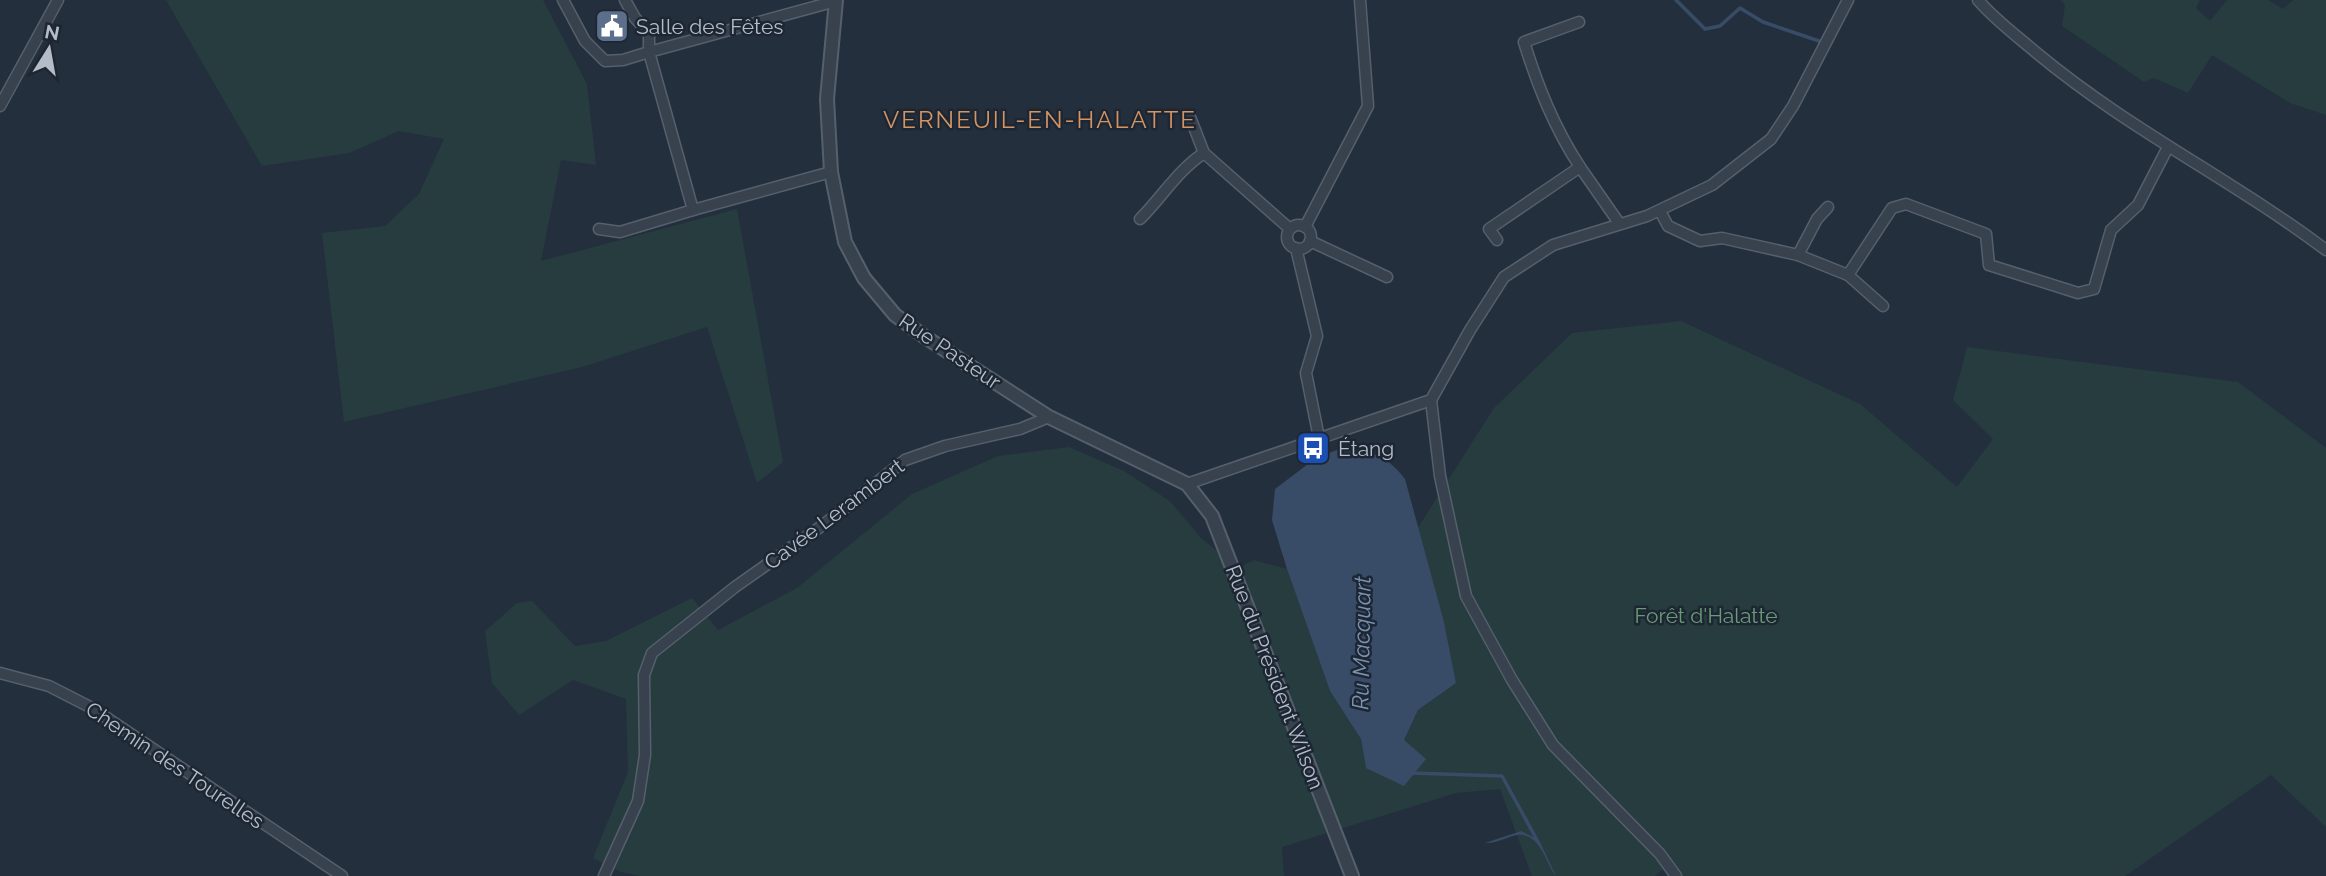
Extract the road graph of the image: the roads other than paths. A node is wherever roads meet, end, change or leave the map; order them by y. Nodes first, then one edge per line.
1 (58, 0) edge
2 (563, 0) edge
3 (625, 0) edge
4 (836, 0) edge
5 (1360, 0) edge
6 (1847, 0) edge
7 (1978, 0) edge
8 (1579, 22) dead end
9 (649, 52) junction
10 (0, 106) edge
11 (1190, 117) dead end
12 (2168, 147) junction
13 (1204, 153) junction
14 (1580, 167) junction
15 (831, 172) junction
16 (1828, 207) dead end
17 (693, 211) junction
18 (1660, 211) junction
19 (1140, 219) dead end
20 (1619, 223) junction
21 (1305, 226) junction
22 (599, 229) dead end
23 (1290, 229) junction
24 (1497, 240) dead end
25 (1310, 241) junction
26 (1296, 247) junction
27 (2326, 250) edge
28 (1798, 255) junction
29 (1848, 275) junction
30 (1387, 277) dead end
31 (1883, 306) dead end
32 (1431, 400) junction
33 (1049, 417) junction
34 (1319, 438) junction
35 (1187, 484) junction
36 (0, 673) edge
37 (342, 876) edge
38 (604, 876) edge
39 (1352, 876) edge
40 (1676, 876) edge

1 - 10 street
2 - 9 street
3 - 9 street
4 - 9 street
4 - 15 street, Rue Pasteur
5 - 21 street
6 - 18 street
7 - 12 street
8 - 14 street
9 - 17 street
11 - 13 street
12 - 27 street
12 - 29 street
13 - 19 street
13 - 23 street
14 - 20 street
14 - 24 street
15 - 17 street
15 - 33 street, Rue Pasteur
16 - 28 street
17 - 22 street
18 - 20 street
18 - 28 street
20 - 32 street
21 - 23 street
21 - 25 street
23 - 26 street
25 - 26 street
25 - 30 street
26 - 34 street
28 - 29 street
29 - 31 street
32 - 34 street
32 - 40 street
33 - 35 street, Rue Pasteur
33 - 38 street, Cavée Lerambert
34 - 35 street
35 - 39 street, Rue du Président Wilson
36 - 37 street, Chemin des Tourelles

